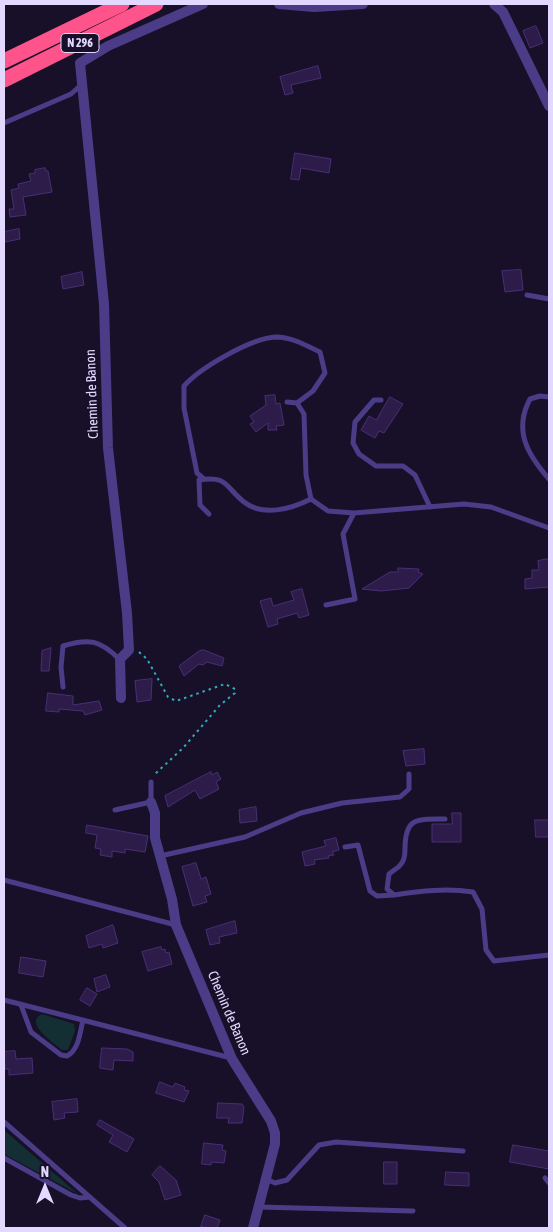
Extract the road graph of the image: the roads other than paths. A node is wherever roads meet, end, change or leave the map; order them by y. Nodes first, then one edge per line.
1 (122, 4) edge
2 (156, 4) edge
3 (203, 4) edge
4 (279, 4) edge
5 (363, 4) edge
6 (494, 4) edge
7 (4, 61) edge
8 (4, 80) edge
9 (83, 84) junction
10 (549, 106) edge
11 (4, 124) edge
12 (527, 295) dead end
13 (549, 299) edge
14 (549, 397) edge
15 (381, 400) dead end
16 (287, 402) dead end
17 (297, 403) junction
18 (204, 479) junction
19 (549, 479) edge
20 (311, 499) junction
21 (430, 507) junction
22 (209, 514) dead end
23 (354, 514) junction
24 (549, 528) edge
25 (326, 605) dead end
26 (120, 659) junction
27 (63, 687) dead end
28 (121, 698) dead end
29 (409, 774) dead end
30 (151, 782) road end
31 (151, 802) junction
32 (115, 810) dead end
33 (445, 819) dead end
34 (345, 846) dead end
35 (160, 856) junction
36 (4, 880) edge
37 (394, 895) junction
38 (176, 925) junction
39 (549, 955) edge
40 (4, 1000) edge
41 (21, 1005) junction
42 (83, 1020) junction
43 (232, 1059) junction
44 (4, 1122) edge
45 (463, 1151) dead end
46 (4, 1158) edge
47 (265, 1178) junction
48 (545, 1178) dead end
49 (549, 1184) edge
50 (90, 1197) junction
51 (258, 1207) junction
52 (413, 1211) dead end
53 (125, 1228) edge
54 (253, 1228) edge

1 - 7 highway, N 296
2 - 8 highway, N 296
3 - 9 street, Chemin de Banon
4 - 5 street
6 - 10 street
9 - 11 lane
9 - 26 street, Chemin de Banon
12 - 13 lane
14 - 19 lane
15 - 21 lane
16 - 17 lane
17 - 18 lane
17 - 20 lane
18 - 20 lane
18 - 22 lane
20 - 23 lane
21 - 23 lane
21 - 24 lane
23 - 25 lane
26 - 27 lane
26 - 28 street
29 - 35 lane
30 - 31 lane
31 - 32 lane
31 - 35 street, Chemin de Banon
33 - 37 lane
34 - 37 lane
35 - 38 street, Chemin de Banon
36 - 38 lane
37 - 39 lane
38 - 43 street, Chemin de Banon
40 - 41 lane
41 - 42 lane
41 - 42 lane
42 - 43 lane
43 - 47 street, Chemin de Banon
44 - 50 lane
45 - 47 lane
46 - 50 lane
47 - 51 street, Chemin de Banon
48 - 49 lane
50 - 53 lane
51 - 52 lane
51 - 54 street, Chemin de Banon

